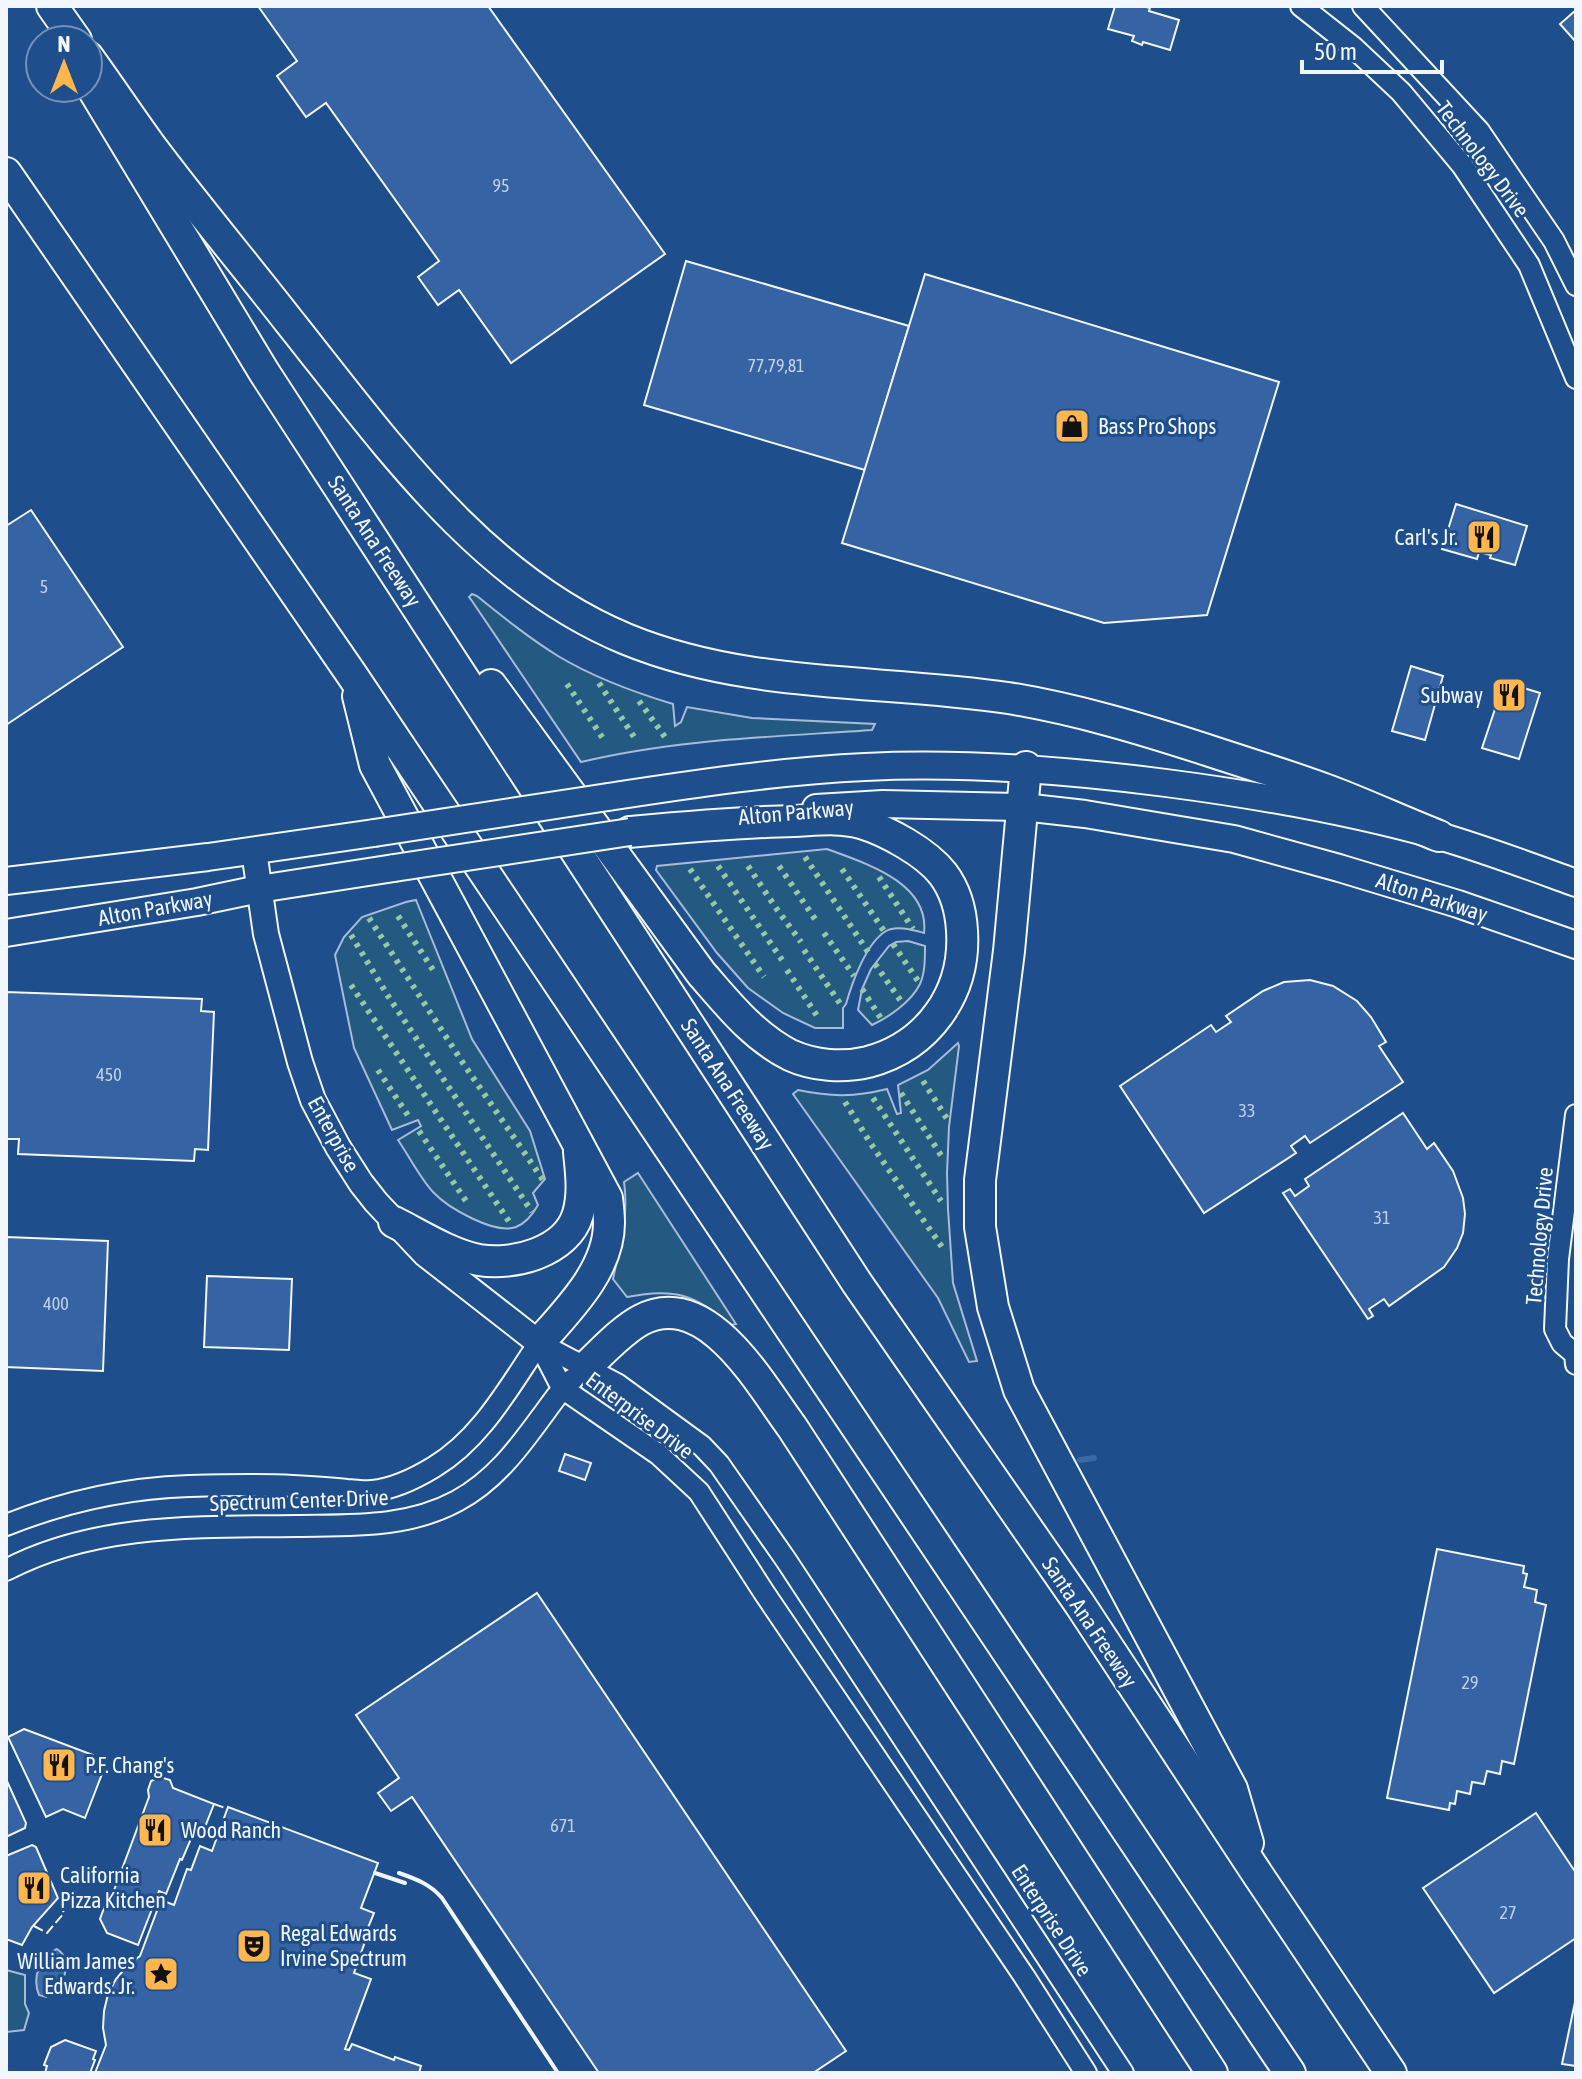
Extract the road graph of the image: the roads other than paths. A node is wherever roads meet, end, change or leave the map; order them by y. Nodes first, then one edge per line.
1 (43, 6) edge
2 (52, 6) edge
3 (1301, 6) edge
4 (1363, 6) edge
5 (54, 24) edge
6 (65, 24) edge
7 (104, 80) edge
8 (102, 104) edge
9 (6, 173) edge
10 (1576, 285) edge
11 (260, 365) junction
12 (1576, 378) edge
13 (352, 675) junction
14 (1026, 767) junction
15 (1023, 807) junction
16 (630, 832) junction
17 (1439, 836) junction
18 (254, 851) junction
19 (6, 881) edge
20 (1576, 883) edge
21 (259, 889) junction
22 (6, 933) edge
23 (1576, 945) edge
24 (1576, 1115) edge
25 (579, 1142) junction
26 (394, 1222) junction
27 (539, 1343) junction
28 (1576, 1357) edge
29 (574, 1378) junction
30 (6, 1525) edge
31 (6, 1570) edge
32 (1258, 1875) junction
33 (1086, 2073) edge
34 (1123, 2073) edge
35 (1212, 2073) edge
36 (1290, 2073) edge
37 (1391, 2073) edge

1 - 5 highway
2 - 6 highway
3 - 12 street, Technology Drive
4 - 10 street, Technology Drive
7 - 17 highway
8 - 11 highway, Santa Ana Freeway
9 - 13 highway
11 - 16 highway
11 - 32 highway, Santa Ana Freeway
13 - 25 highway
13 - 36 highway
14 - 15 highway
14 - 17 main road, Alton Parkway
14 - 18 main road, Alton Parkway, bridge
15 - 16 main road, Alton Parkway
15 - 23 main road, Alton Parkway
15 - 32 highway
16 - 21 main road, Alton Parkway, bridge
17 - 20 main road, Alton Parkway
18 - 19 main road, Alton Parkway
18 - 21 main road, Enterprise
21 - 22 main road, Alton Parkway
21 - 26 main road, Enterprise
24 - 28 street, Technology Drive
25 - 26 highway
25 - 27 highway
26 - 27 main road, Enterprise
27 - 29 street, Enterprise Drive
27 - 29 street, Enterprise Drive
27 - 30 street, Spectrum Center Drive
29 - 31 street, Spectrum Center Drive
29 - 33 street, Enterprise Drive
29 - 34 street, Enterprise Drive
29 - 35 highway
32 - 37 highway, Santa Ana Freeway

